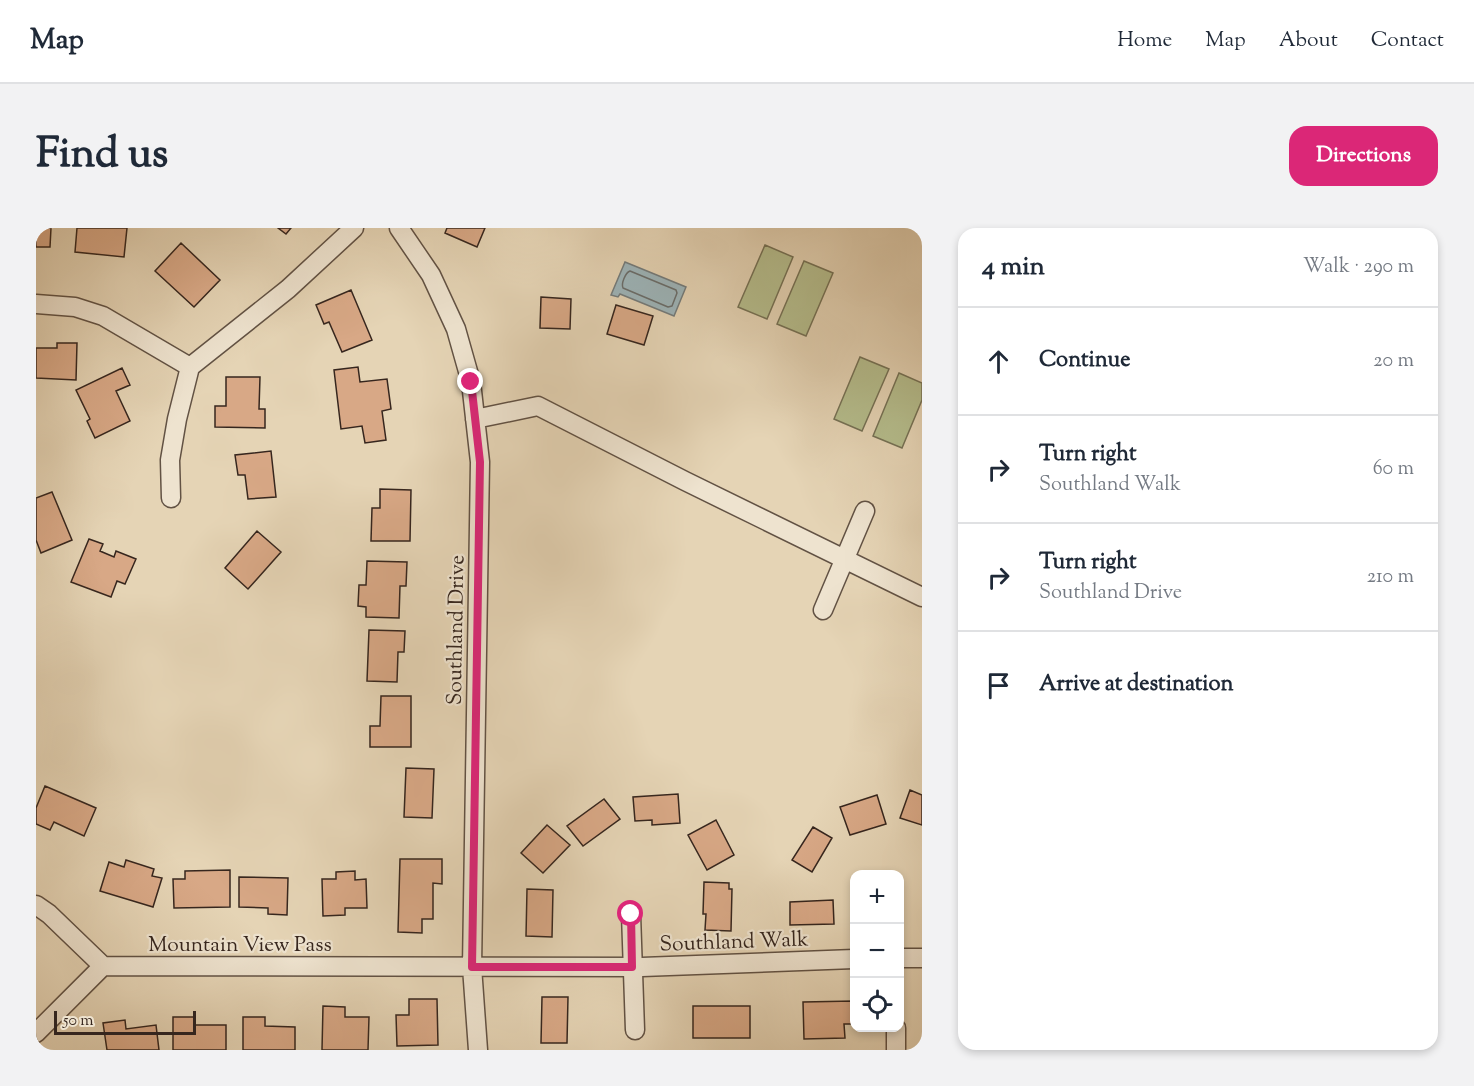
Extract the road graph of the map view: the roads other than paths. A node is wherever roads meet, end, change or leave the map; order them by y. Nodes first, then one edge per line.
1 (354, 228) edge
2 (399, 228) edge
3 (36, 304) edge
4 (190, 368) junction
5 (475, 419) junction
6 (171, 498) dead end
7 (865, 511) dead end
8 (846, 559) junction
9 (922, 597) edge
10 (823, 610) dead end
11 (36, 905) edge
12 (631, 914) dead end
13 (904, 958) edge
14 (922, 958) edge
15 (850, 960) edge
16 (103, 966) junction
17 (472, 967) junction
18 (632, 967) junction
19 (635, 1030) dead end
20 (896, 1032) edge
21 (36, 1033) edge
22 (478, 1050) edge
23 (896, 1050) edge

1 - 4 street
2 - 5 street, Southland Drive
3 - 4 street
4 - 6 street
5 - 8 street
5 - 17 street, Southland Drive
7 - 8 street
8 - 9 street
8 - 10 street
11 - 16 street
12 - 18 street
13 - 14 street
15 - 18 street, Southland Walk
16 - 17 street, Mountain View Pass
16 - 21 street
17 - 18 street, Southland Walk
17 - 22 street, Southland Drive
18 - 19 street
20 - 23 street

